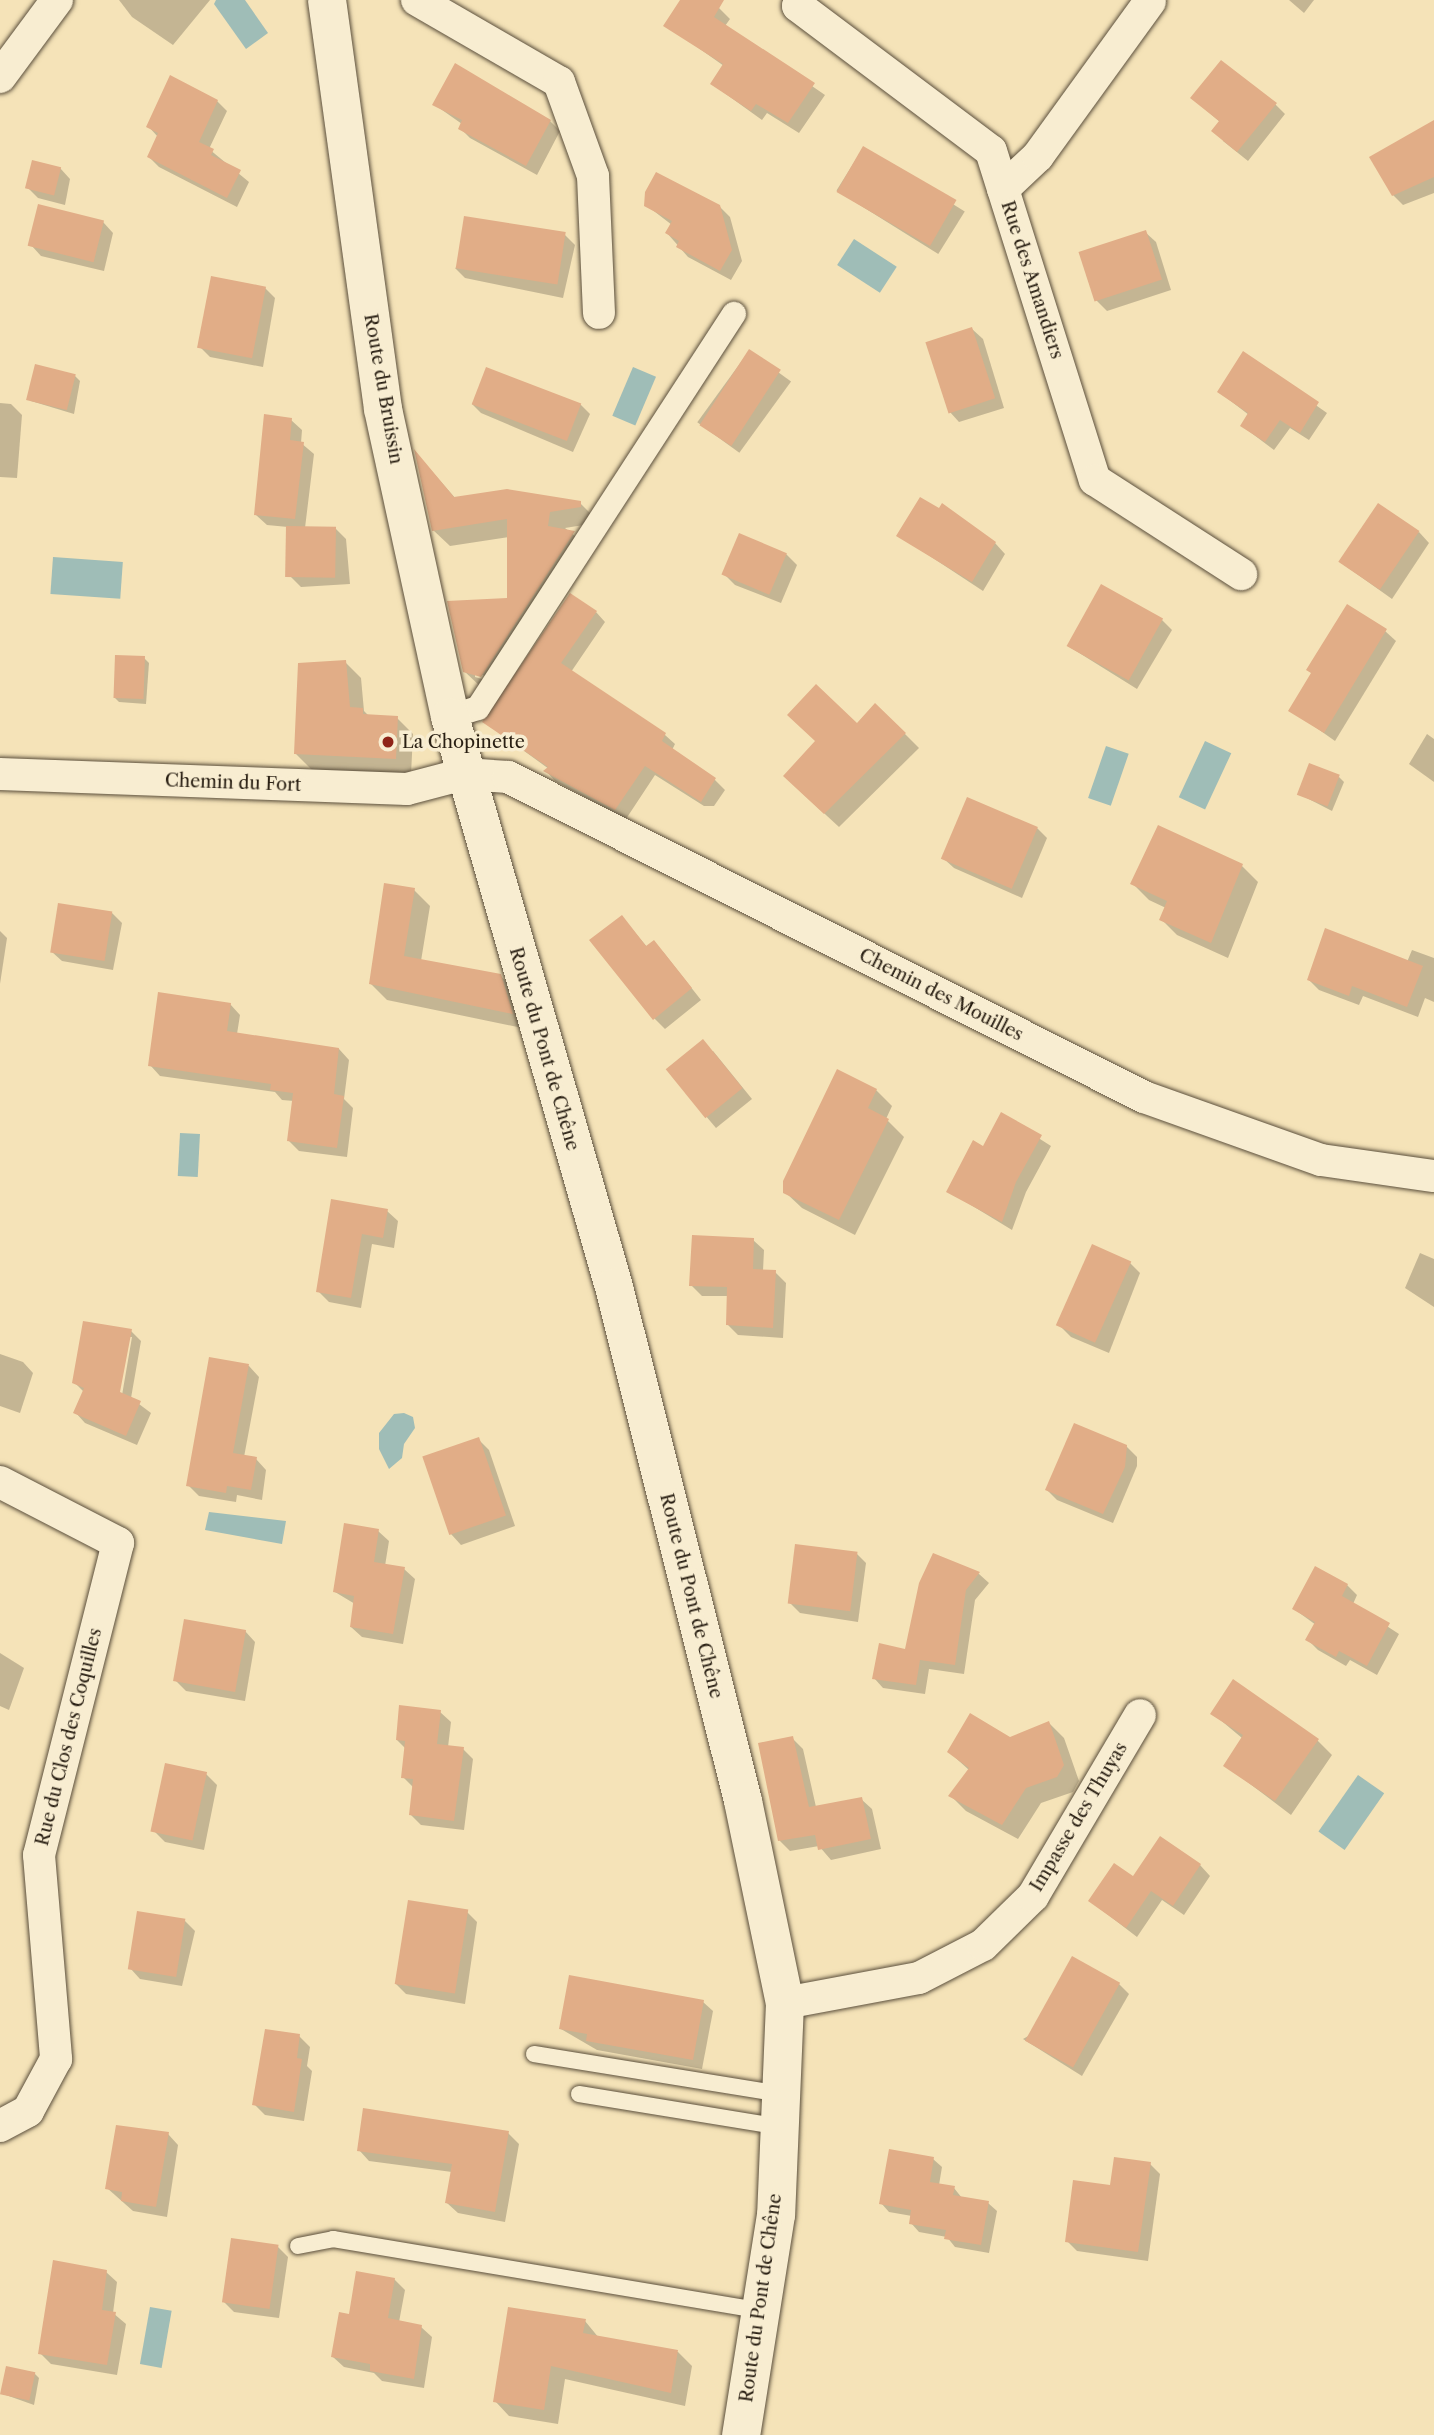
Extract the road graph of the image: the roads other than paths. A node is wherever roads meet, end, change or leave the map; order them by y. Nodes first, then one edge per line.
1 (57, 0) edge
2 (327, 0) edge
3 (417, 0) edge
4 (800, 0) edge
5 (1150, 1) edge
6 (0, 77) edge
7 (1003, 189) junction
8 (599, 313) dead end
9 (734, 314) dead end
10 (1241, 574) dead end
11 (450, 717) junction
12 (0, 774) edge
13 (464, 774) junction
14 (1434, 1176) edge
15 (0, 1482) edge
16 (1140, 1715) dead end
17 (785, 2003) junction
18 (534, 2054) dead end
19 (579, 2094) dead end
20 (781, 2110) junction
21 (0, 2126) edge
22 (298, 2246) dead end
23 (761, 2311) junction
24 (741, 2435) edge

1 - 6 street
2 - 11 street, Route du Bruissin
3 - 8 street
4 - 7 street, Rue des Amandiers
5 - 7 street
7 - 10 street, Rue des Amandiers
9 - 11 street
11 - 13 street, Route du Bruissin
12 - 13 street, Chemin du Fort
13 - 14 street, Chemin des Mouilles
13 - 17 street, Route du Pont de Chêne
15 - 21 street, Rue du Clos des Coquilles
16 - 17 street, Impasse des Thuyas
17 - 20 street, Route du Pont de Chêne
18 - 20 lane
19 - 20 lane
20 - 23 street, Route du Pont de Chêne
22 - 23 lane
23 - 24 street, Route du Pont de Chêne

